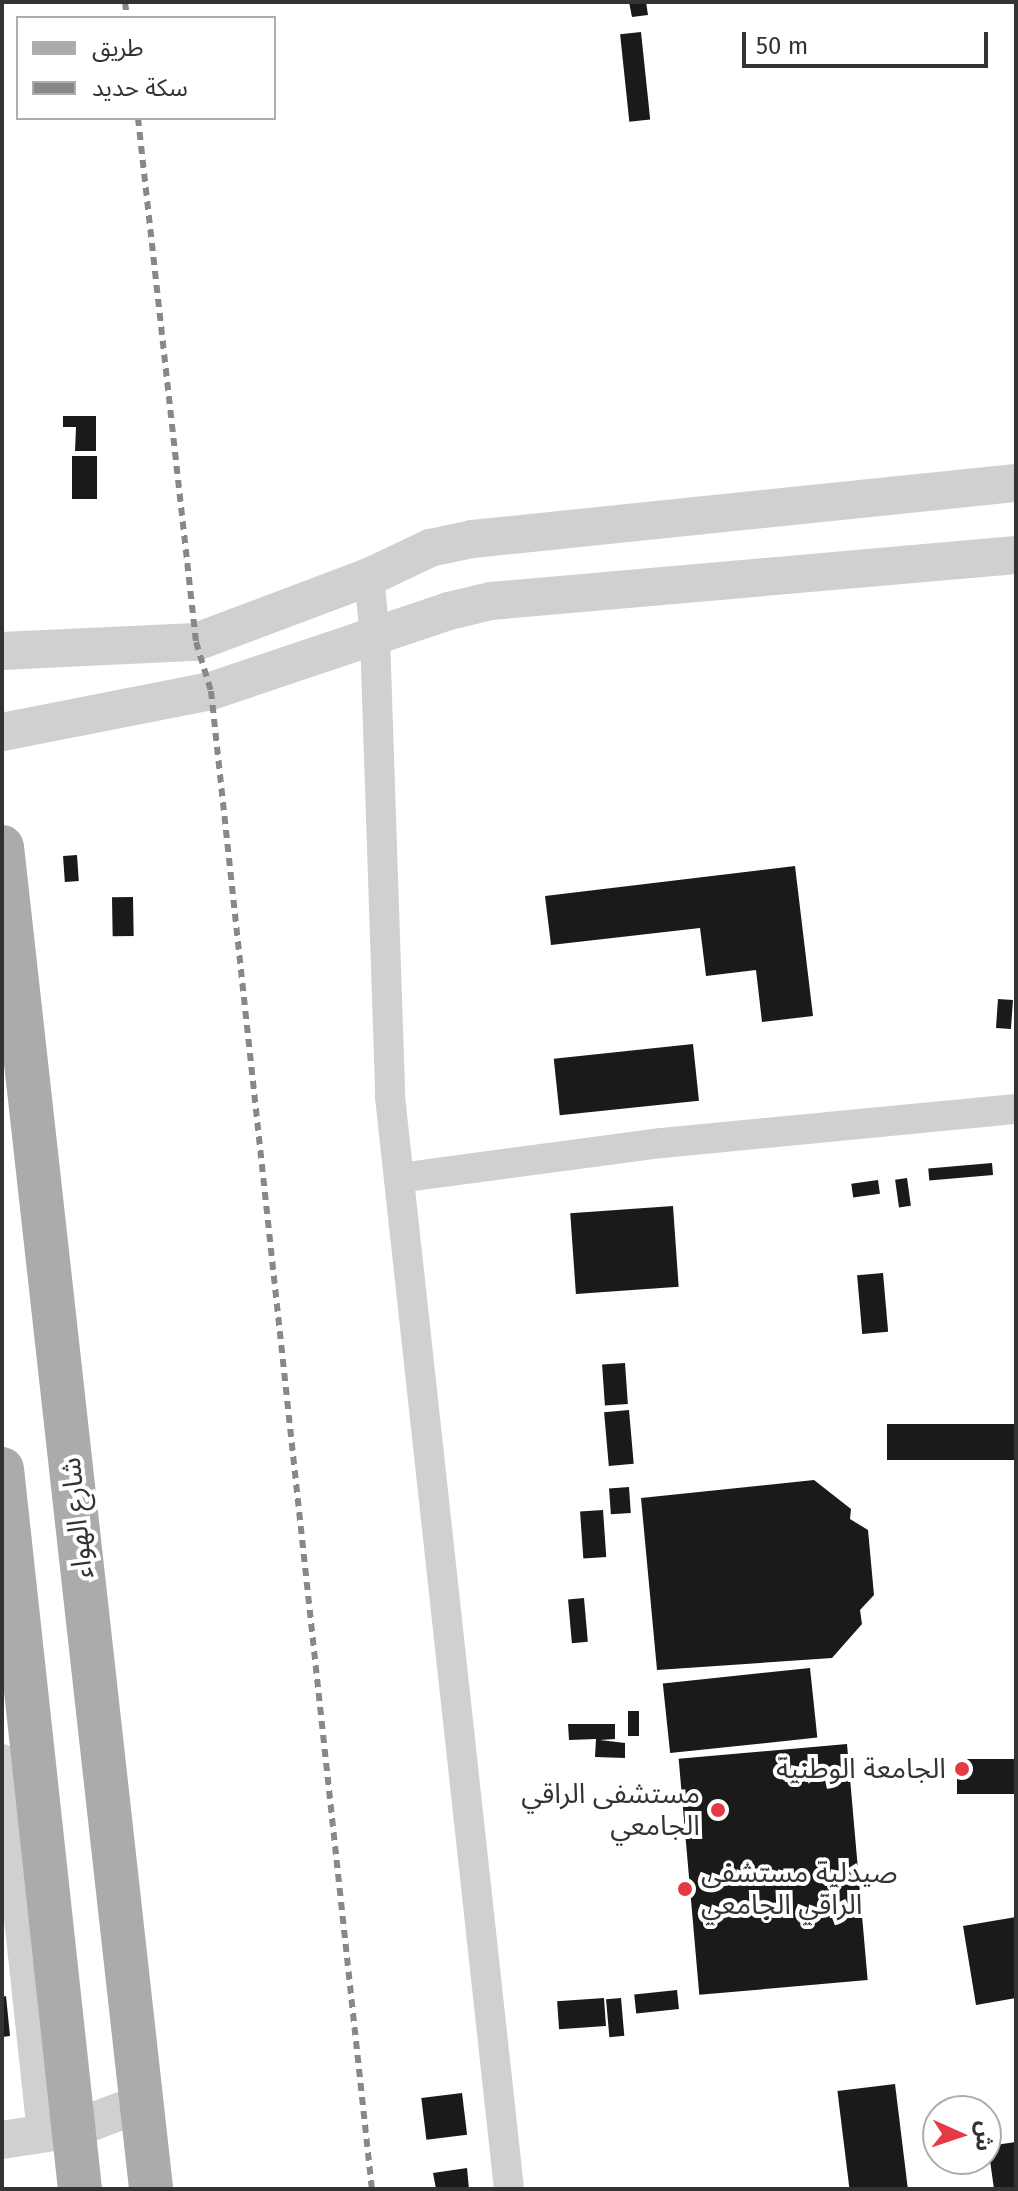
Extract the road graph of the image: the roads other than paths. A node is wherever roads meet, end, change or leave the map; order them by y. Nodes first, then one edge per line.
1 (1016, 483) edge
2 (1016, 555) edge
3 (369, 577) junction
4 (375, 636) junction
5 (2, 651) edge
6 (2, 732) edge
7 (2, 847) edge
8 (1016, 1109) edge
9 (399, 1178) junction
10 (2, 1469) edge
11 (2, 1759) edge
12 (142, 2103) junction
13 (57, 2130) junction
14 (2, 2140) edge
15 (80, 2189) edge
16 (151, 2189) edge
17 (509, 2189) edge

1 - 3 street
2 - 4 street
3 - 4 street
3 - 5 street
4 - 6 street
4 - 9 street
7 - 12 main road, شارع الهواء
8 - 9 street
9 - 17 street
10 - 13 main road
11 - 13 street
12 - 13 street
12 - 16 main road, شارع الهواء
13 - 14 street
13 - 15 main road

